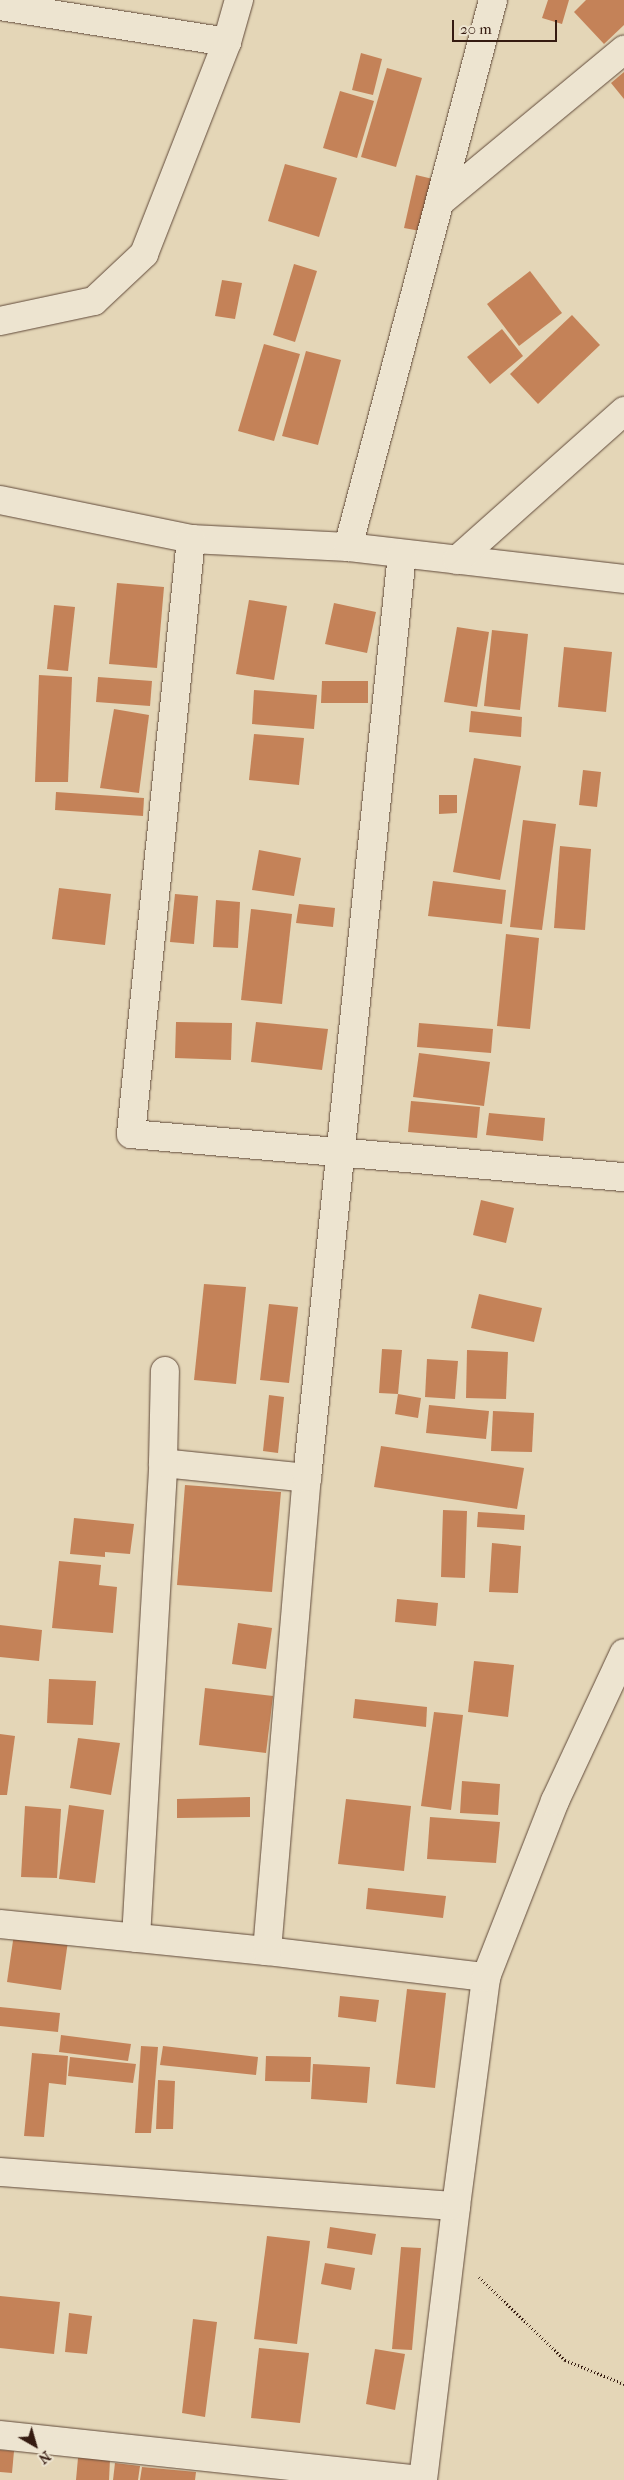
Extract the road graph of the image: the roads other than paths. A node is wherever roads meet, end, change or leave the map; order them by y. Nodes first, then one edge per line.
1 (239, 0) edge
2 (493, 0) edge
3 (0, 6) edge
4 (227, 42) junction
5 (624, 50) edge
6 (440, 202) junction
7 (0, 321) edge
8 (624, 411) edge
9 (0, 500) edge
10 (191, 539) junction
11 (348, 547) junction
12 (402, 554) junction
13 (457, 560) junction
14 (624, 579) edge
15 (340, 1152) junction
16 (624, 1176) edge
17 (165, 1371) dead end
18 (163, 1463) junction
19 (307, 1478) junction
20 (624, 1653) edge
21 (0, 1924) edge
22 (136, 1938) junction
23 (267, 1951) junction
24 (486, 1977) junction
25 (0, 2172) edge
26 (456, 2206) junction
27 (0, 2435) edge
28 (423, 2480) edge

1 - 4 street
2 - 6 street
3 - 4 street
4 - 7 street
5 - 6 street
6 - 11 street
8 - 13 street
9 - 10 street
10 - 11 street
10 - 15 street
11 - 12 street
12 - 13 street
12 - 15 street
13 - 14 street
15 - 16 street
15 - 19 street
17 - 18 street
18 - 19 street
18 - 22 street
19 - 23 street
20 - 24 street
21 - 22 street
22 - 23 street
23 - 24 street
24 - 26 street
25 - 26 street
26 - 28 street
27 - 28 street

